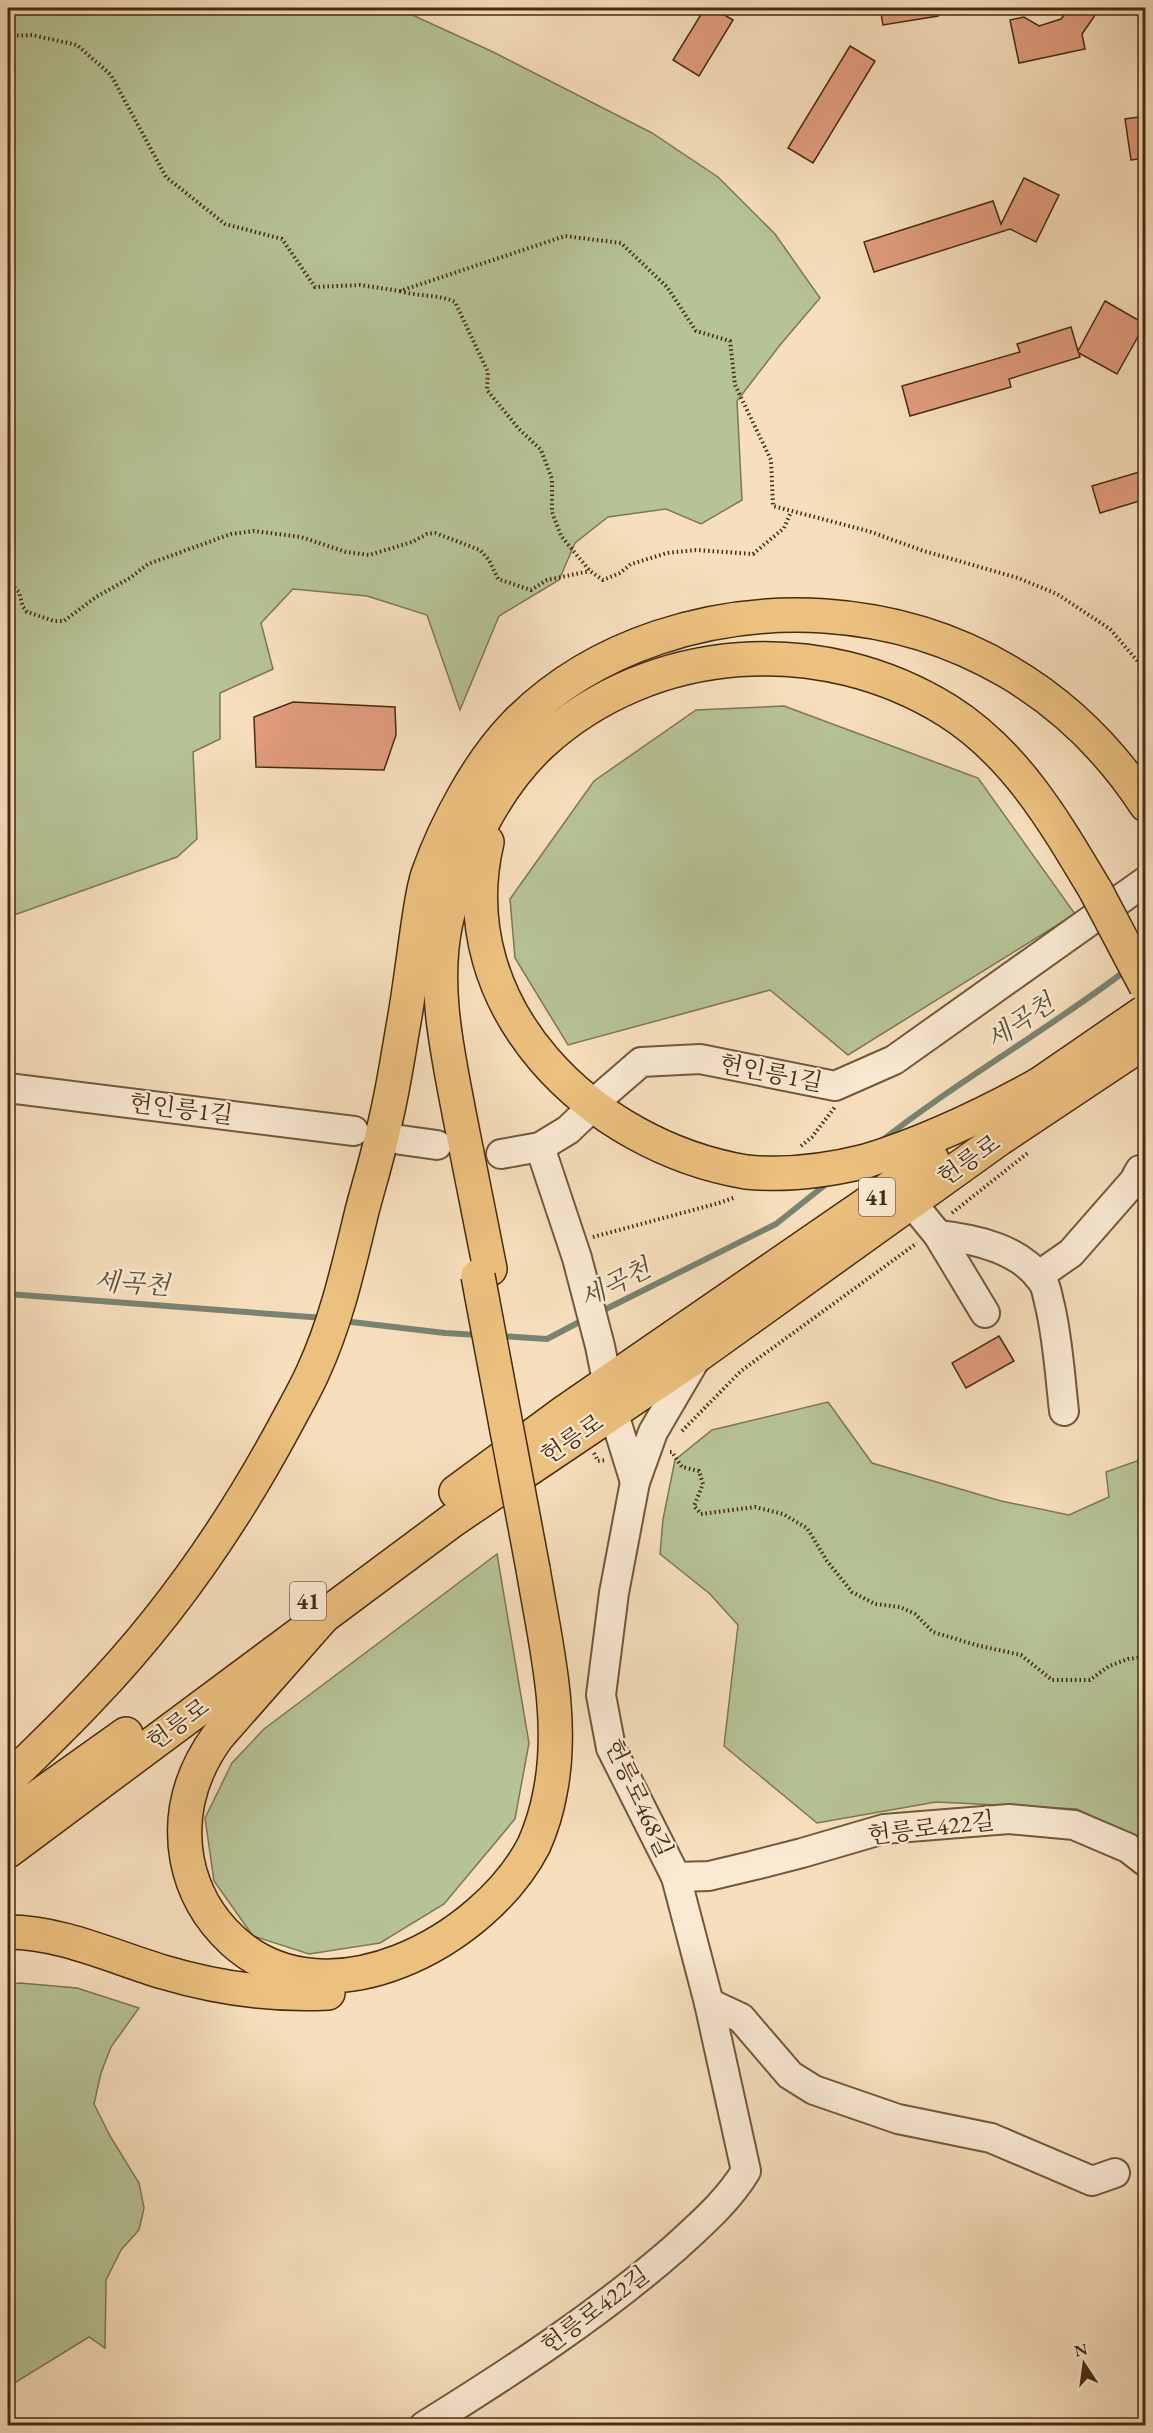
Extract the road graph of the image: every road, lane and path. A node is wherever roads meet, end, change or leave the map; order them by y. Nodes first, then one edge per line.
1 (8, 36) edge
2 (400, 291) junction
3 (791, 512) junction
4 (590, 571) junction
5 (8, 581) edge
6 (1146, 671) edge
7 (503, 789) junction
8 (468, 790) junction
9 (1146, 805) edge
10 (1146, 881) edge
11 (1146, 986) edge
12 (1146, 1011) edge
13 (1146, 1041) edge
14 (1040, 1084) junction
15 (8, 1088) edge
16 (354, 1131) dead end
17 (401, 1140) dead end
18 (437, 1145) dead end
19 (540, 1147) junction
20 (1033, 1149) dead end
21 (501, 1154) dead end
22 (1140, 1170) dead end
23 (911, 1202) junction
24 (936, 1233) junction
25 (484, 1273) junction
26 (1038, 1276) junction
27 (986, 1313) dead end
28 (698, 1355) junction
29 (611, 1397) junction
30 (1064, 1411) dead end
31 (582, 1432) junction
32 (679, 1434) dead end
33 (672, 1444) dead end
34 (632, 1470) junction
35 (539, 1564) junction
36 (322, 1618) junction
37 (1146, 1657) edge
38 (8, 1780) edge
39 (8, 1818) edge
40 (8, 1851) edge
41 (1146, 1862) edge
42 (676, 1877) junction
43 (8, 1932) edge
44 (709, 2003) junction
45 (746, 2171) joint
46 (1115, 2173) dead end
47 (424, 2426) edge

1 - 2 path
2 - 3 path
2 - 4 path
3 - 4 path
3 - 6 path
4 - 5 path
7 - 11 main road, bridge
7 - 14 main road, bridge
7 - 25 main road
8 - 9 main road
8 - 25 main road
8 - 38 main road
10 - 19 street, 헌인릉1길
12 - 14 main road, 헌릉로 / 41
13 - 23 main road, 헌릉로 / 41
14 - 29 main road, 헌릉로 / 41
15 - 16 street, 헌인릉1길
17 - 18 street
19 - 21 street, 헌인릉1길
19 - 29 street, 헌릉로
20 - 24 path
22 - 26 street
23 - 24 street
23 - 28 main road, 헌릉로 / 41
24 - 26 street
24 - 27 street
24 - 32 path
25 - 35 main road
26 - 30 street
28 - 29 main road, 헌릉로 / 41
28 - 34 street, 헌릉로468길
29 - 31 main road, 헌릉로 / 41
29 - 34 street, 헌릉로468길
29 - 39 main road, 헌릉로 / 41
31 - 34 path
31 - 36 main road, 헌릉로 / 41
33 - 37 path
34 - 42 street, 헌릉로468길
35 - 36 main road
35 - 43 main road
36 - 40 main road, 헌릉로 / 41
41 - 42 street, 헌릉로422길
42 - 44 street, 헌릉로468길
44 - 45 street, 헌릉로468길
44 - 46 street
45 - 47 street, 헌릉로422길

